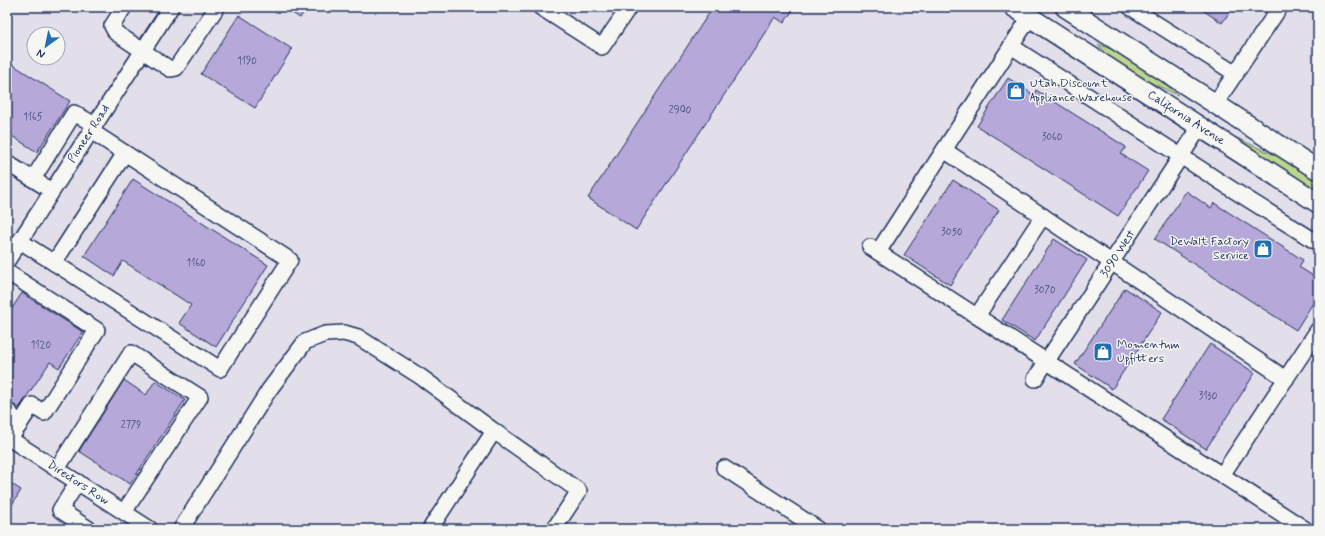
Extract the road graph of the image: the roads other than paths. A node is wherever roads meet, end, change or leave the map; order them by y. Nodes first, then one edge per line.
1 (124, 7) edge
2 (171, 7) edge
3 (217, 7) edge
4 (540, 7) edge
5 (629, 7) edge
6 (1014, 7) edge
7 (1130, 7) edge
8 (1280, 7) edge
9 (1069, 8) edge
10 (1030, 17) junction
11 (1047, 28) junction
12 (1011, 46) junction
13 (143, 51) junction
14 (1236, 74) junction
15 (1215, 104) junction
16 (1200, 127) junction
17 (93, 128) junction
18 (50, 150) junction
19 (944, 150) junction
20 (125, 153) junction
21 (1181, 157) junction
22 (71, 162) junction
23 (7, 163) edge
24 (1318, 170) edge
25 (33, 179) junction
26 (52, 191) junction
27 (1318, 203) edge
28 (1043, 216) junction
29 (20, 241) junction
30 (1318, 243) edge
31 (7, 261) edge
32 (54, 263) junction
33 (1112, 263) junction
34 (7, 272) edge
35 (977, 316) junction
36 (1318, 330) edge
37 (1048, 362) junction
38 (1286, 379) junction
39 (1036, 380) dead end
40 (7, 411) edge
41 (19, 426) junction
42 (494, 431) junction
43 (9, 438) edge
44 (724, 468) dead end
45 (57, 469) junction
46 (1222, 475) junction
47 (78, 482) junction
48 (128, 520) edge
49 (89, 529) edge
50 (148, 529) edge
51 (181, 529) edge
52 (430, 529) edge
53 (554, 529) edge
54 (818, 529) edge
55 (1305, 529) edge

1 - 13 street
2 - 13 street, Pioneer Road
3 - 13 street
4 - 5 street
6 - 10 main road, California Avenue
7 - 14 street
8 - 14 street
9 - 11 main road
9 - 15 main road
10 - 11 main road, California Avenue
10 - 12 street
11 - 16 main road, California Avenue
12 - 19 street
12 - 21 street
13 - 17 street, Pioneer Road
14 - 15 street
15 - 16 main road
15 - 24 main road
16 - 21 street, 3090 West
16 - 27 main road, California Avenue
17 - 18 street
17 - 20 street
17 - 22 street, Pioneer Road
18 - 22 street
18 - 25 street
19 - 28 street
19 - 35 street
20 - 32 street
20 - 32 street
21 - 30 street
21 - 33 street, 3090 West
22 - 26 street, Pioneer Road
23 - 25 street
25 - 26 street
26 - 29 street, Pioneer Road
28 - 33 street
28 - 35 street
29 - 31 street, Pioneer Road
29 - 32 street
33 - 37 street, 3090 West
33 - 38 street
34 - 41 street
35 - 37 street
36 - 38 street
37 - 39 street, 3090 West
37 - 46 street
38 - 46 street
40 - 41 street
41 - 43 street
42 - 51 street
42 - 52 street
42 - 53 street
43 - 45 street, Directors Row
44 - 54 street
45 - 47 street, Directors Row
45 - 48 street
46 - 55 street
47 - 48 street, Directors Row
47 - 49 street
48 - 50 street, Directors Row

